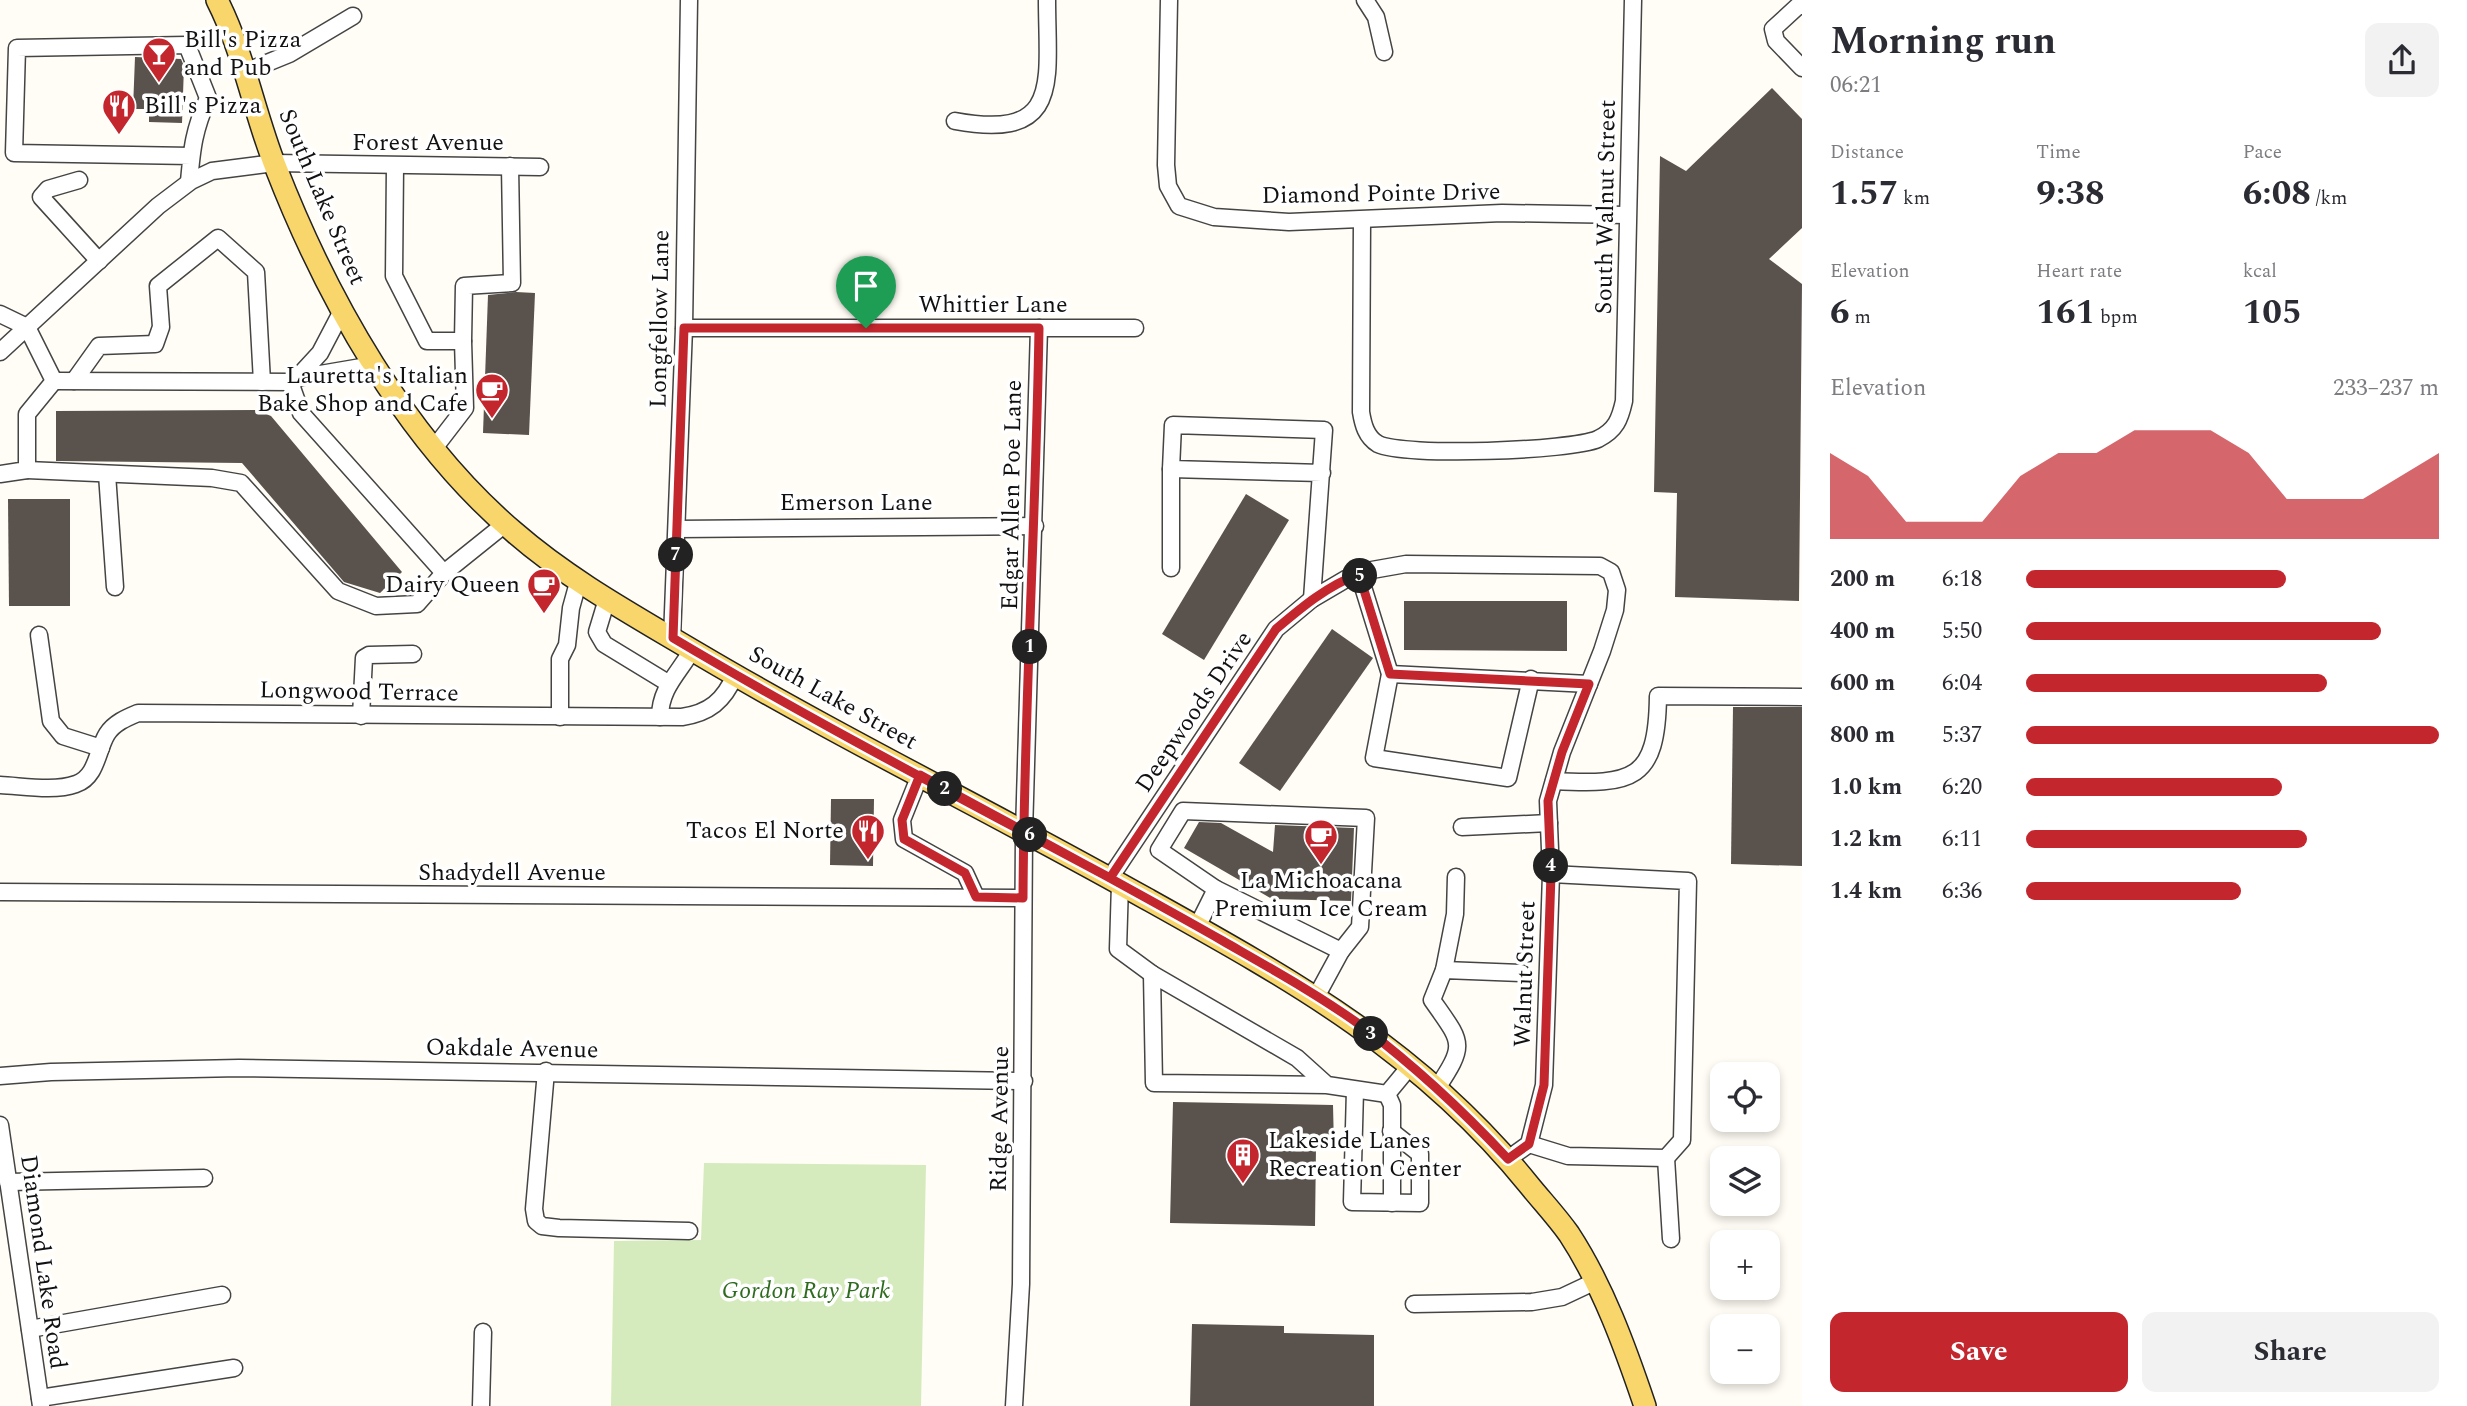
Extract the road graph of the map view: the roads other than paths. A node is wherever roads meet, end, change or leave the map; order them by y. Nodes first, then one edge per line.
1 (217, 0) edge
2 (689, 0) edge
3 (1048, 0) edge
4 (1169, 0) edge
5 (1364, 0) edge
6 (1633, 0) edge
7 (1802, 6) edge
8 (353, 16) dead end
9 (1384, 52) dead end
10 (1802, 68) edge
11 (245, 72) junction
12 (955, 121) dead end
13 (191, 156) junction
14 (274, 163) junction
15 (395, 166) junction
16 (510, 166) junction
17 (540, 167) dead end
18 (79, 180) dead end
19 (189, 182) junction
20 (1627, 215) junction
21 (1362, 222) junction
22 (99, 261) junction
23 (342, 311) junction
24 (0, 314) edge
25 (27, 327) junction
26 (684, 328) junction
27 (1039, 328) junction
28 (1135, 328) dead end
29 (463, 341) junction
30 (0, 352) edge
31 (373, 365) junction
32 (294, 380) junction
33 (54, 381) junction
34 (74, 381) junction
35 (262, 382) junction
36 (435, 447) junction
37 (1171, 469) junction
38 (27, 470) junction
39 (1322, 473) junction
40 (0, 474) edge
41 (107, 474) junction
42 (505, 524) junction
43 (1035, 526) junction
44 (677, 529) junction
45 (1579, 565) joint
46 (1171, 568) dead end
47 (444, 573) junction
48 (1359, 574) junction
49 (579, 579) junction
50 (115, 587) dead end
51 (607, 598) junction
52 (1312, 599) junction
53 (39, 635) dead end
54 (673, 638) junction
55 (692, 650) junction
56 (413, 654) dead end
57 (1390, 674) junction
58 (735, 675) junction
59 (1531, 679) junction
60 (668, 683) junction
61 (1589, 684) junction
62 (1802, 697) edge
63 (361, 716) junction
64 (560, 717) junction
65 (660, 717) junction
66 (101, 748) junction
67 (920, 775) junction
68 (1554, 781) junction
69 (0, 785) edge
70 (1151, 817) junction
71 (1549, 823) junction
72 (1462, 827) dead end
73 (1172, 829) junction
74 (1024, 832) junction
75 (1551, 874) junction
76 (1455, 877) dead end
77 (1115, 881) junction
78 (1216, 889) junction
79 (0, 892) edge
80 (976, 897) junction
81 (1023, 898) junction
82 (1197, 927) junction
83 (1340, 951) junction
84 (1444, 970) junction
85 (1521, 973) dead end
86 (1152, 974) junction
87 (1316, 997) junction
88 (1411, 1065) junction
89 (546, 1071) junction
90 (0, 1076) edge
91 (1024, 1081) junction
92 (1327, 1085) junction
93 (1437, 1088) junction
94 (1355, 1090) junction
95 (1387, 1094) junction
96 (0, 1125) edge
97 (1391, 1131) junction
98 (1529, 1144) junction
99 (1666, 1158) junction
100 (1508, 1159) junction
101 (204, 1178) dead end
102 (8, 1182) junction
103 (1392, 1203) junction
104 (690, 1231) dead end
105 (1671, 1239) dead end
106 (1596, 1281) junction
107 (222, 1295) dead end
108 (1414, 1304) dead end
109 (30, 1329) junction
110 (483, 1332) dead end
111 (234, 1368) dead end
112 (41, 1402) edge
113 (481, 1406) edge
114 (1014, 1406) edge
115 (1645, 1406) edge

1 - 11 main road, South Lake Street
2 - 26 street, Longfellow Lane
3 - 12 street
4 - 21 street, Diamond Pointe Drive
5 - 9 street
6 - 20 street, South Walnut Street
7 - 10 street
8 - 11 street
11 - 14 main road, South Lake Street
13 - 13 street
13 - 19 street
14 - 15 street, Forest Avenue
14 - 19 street
14 - 23 main road, South Lake Street
15 - 16 street, Forest Avenue
15 - 29 street
16 - 17 street, Forest Avenue
16 - 29 street
18 - 22 street
19 - 22 street
20 - 21 street, Diamond Pointe Drive
20 - 21 street, South Walnut Street
22 - 25 street
23 - 31 main road, South Lake Street
23 - 32 street
24 - 25 street
25 - 30 street
25 - 33 street
26 - 27 street, Whittier Lane
26 - 44 street, Longfellow Lane
27 - 28 street, Whittier Lane
27 - 43 street, Edgar Allen Poe Lane
29 - 36 street
31 - 32 street
31 - 36 main road, South Lake Street
32 - 35 street
32 - 47 street
33 - 34 street
33 - 38 street
34 - 35 street
34 - 35 street
36 - 42 main road, South Lake Street
37 - 39 street
37 - 39 street
37 - 46 street
38 - 40 street
38 - 41 street
39 - 52 street
41 - 47 street
41 - 50 street
42 - 47 street
42 - 49 main road, South Lake Street
43 - 44 street, Emerson Lane
43 - 74 street, Edgar Allen Poe Lane
44 - 54 street, Longfellow Lane
45 - 48 street, Deepwoods Drive
45 - 61 street, Walnut Street
48 - 52 street, Deepwoods Drive
48 - 57 street
49 - 51 main road, South Lake Street
49 - 64 street
51 - 54 main road, South Lake Street
51 - 60 street
52 - 70 street, Deepwoods Drive
53 - 66 street
54 - 55 main road, South Lake Street
55 - 58 main road, South Lake Street
55 - 60 street
56 - 63 street
57 - 59 street
57 - 59 street
58 - 65 street, Longwood Terrace
58 - 67 main road, South Lake Street
59 - 61 street
60 - 65 street
61 - 68 street, Walnut Street
62 - 68 street
63 - 64 street, Longwood Terrace
63 - 66 street, Longwood Terrace
64 - 65 street, Longwood Terrace
66 - 69 street, Longwood Terrace
67 - 74 main road, South Lake Street
67 - 80 street
68 - 71 street, Walnut Street
70 - 73 street
70 - 77 street, Deepwoods Drive
71 - 72 street
71 - 75 street, Walnut Street
73 - 78 street
73 - 83 street
74 - 77 main road, South Lake Street
74 - 81 street, Ridge Avenue
75 - 98 street, Walnut Street
75 - 99 street
76 - 84 street
77 - 82 main road, South Lake Street
77 - 86 street
78 - 82 street
78 - 83 street
79 - 80 street, Shadydell Avenue
80 - 81 street, Shadydell Avenue
81 - 91 street, Ridge Avenue
82 - 87 main road, South Lake Street
83 - 87 street
84 - 85 street
84 - 93 street
86 - 92 street
86 - 92 street
87 - 88 main road, South Lake Street
88 - 93 main road, South Lake Street
88 - 95 street
89 - 90 street, Oakdale Avenue
89 - 91 street, Oakdale Avenue
89 - 104 street
91 - 114 street, Ridge Avenue
92 - 94 street
93 - 100 main road, South Lake Street
94 - 95 street
94 - 103 street
95 - 97 street
96 - 102 street, Diamond Lake Road
97 - 103 street
97 - 103 street
98 - 99 street
98 - 100 street
99 - 105 street
100 - 106 main road, South Lake Street
101 - 102 street
102 - 109 street, Diamond Lake Road
106 - 108 street
106 - 115 main road, South Lake Street
107 - 109 street
109 - 112 street, Diamond Lake Road
110 - 113 street
111 - 112 street

